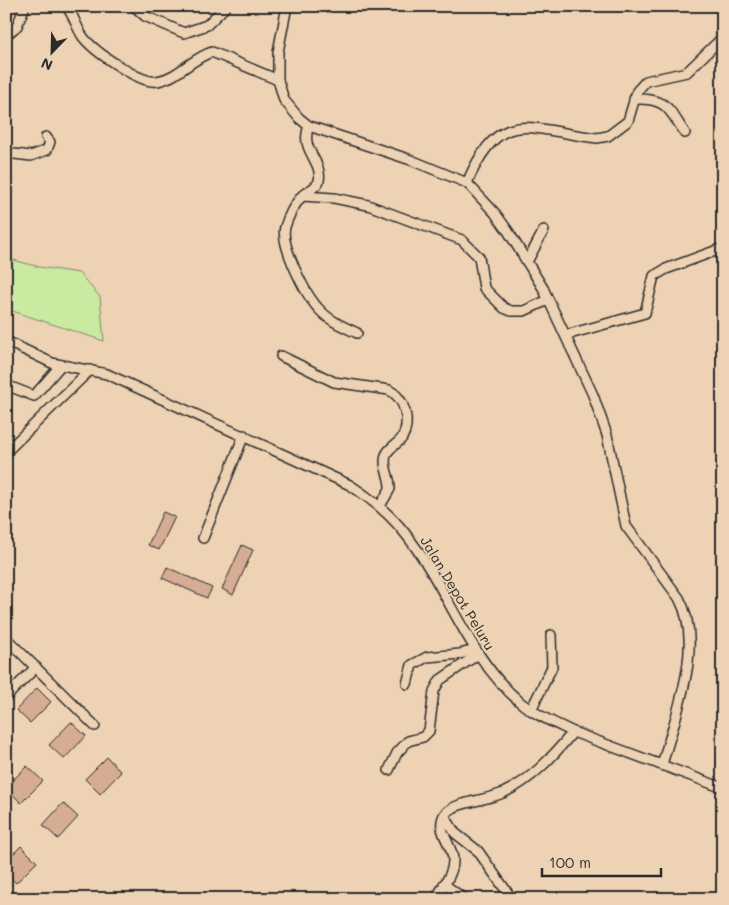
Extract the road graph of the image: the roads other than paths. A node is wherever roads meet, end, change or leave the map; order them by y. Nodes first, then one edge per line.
1 (25, 6) edge
2 (66, 6) edge
3 (134, 6) edge
4 (226, 6) edge
5 (287, 6) edge
6 (6, 35) edge
7 (723, 37) edge
8 (278, 80) junction
9 (634, 99) junction
10 (310, 126) junction
11 (685, 133) dead end
12 (46, 137) dead end
13 (6, 153) edge
14 (467, 183) junction
15 (302, 196) junction
16 (544, 230) dead end
17 (723, 248) edge
18 (527, 262) junction
19 (548, 300) junction
20 (357, 333) dead end
21 (566, 335) junction
22 (6, 341) edge
23 (281, 356) dead end
24 (61, 365) junction
25 (90, 370) junction
26 (6, 385) edge
27 (244, 435) junction
28 (6, 452) edge
29 (380, 506) junction
30 (203, 538) dead end
31 (551, 635) dead end
32 (6, 638) edge
33 (476, 653) junction
34 (36, 667) junction
35 (407, 684) dead end
36 (6, 697) edge
37 (531, 710) junction
38 (95, 726) dead end
39 (573, 732) junction
40 (662, 765) junction
41 (389, 770) dead end
42 (723, 788) edge
43 (444, 815) junction
44 (444, 884) junction
45 (436, 899) edge
46 (464, 899) edge
47 (512, 899) edge

1 - 6 street
2 - 8 street
3 - 4 street
5 - 8 street
7 - 9 street
8 - 10 street
9 - 11 street
9 - 14 street
10 - 14 street
10 - 15 street
12 - 13 street
14 - 18 street
15 - 19 street
15 - 20 street
16 - 18 street
17 - 21 street
18 - 19 street
19 - 21 street
21 - 40 street
22 - 24 street, Jalan Depot Peluru
23 - 29 street
24 - 25 street, Jalan Depot Peluru
24 - 26 street
25 - 27 street, Jalan Depot Peluru
25 - 28 street
27 - 29 street, Jalan Depot Peluru
27 - 30 street
29 - 33 street, Jalan Depot Peluru
31 - 37 street
32 - 34 street
33 - 35 street
33 - 37 street, Jalan Depot Peluru
33 - 41 street
34 - 36 street
34 - 38 street
37 - 39 street, Jalan Depot Peluru
39 - 40 street, Jalan Depot Peluru
39 - 43 street
40 - 42 street, Jalan Depot Peluru
43 - 44 street
43 - 47 street
44 - 45 street
44 - 46 street

